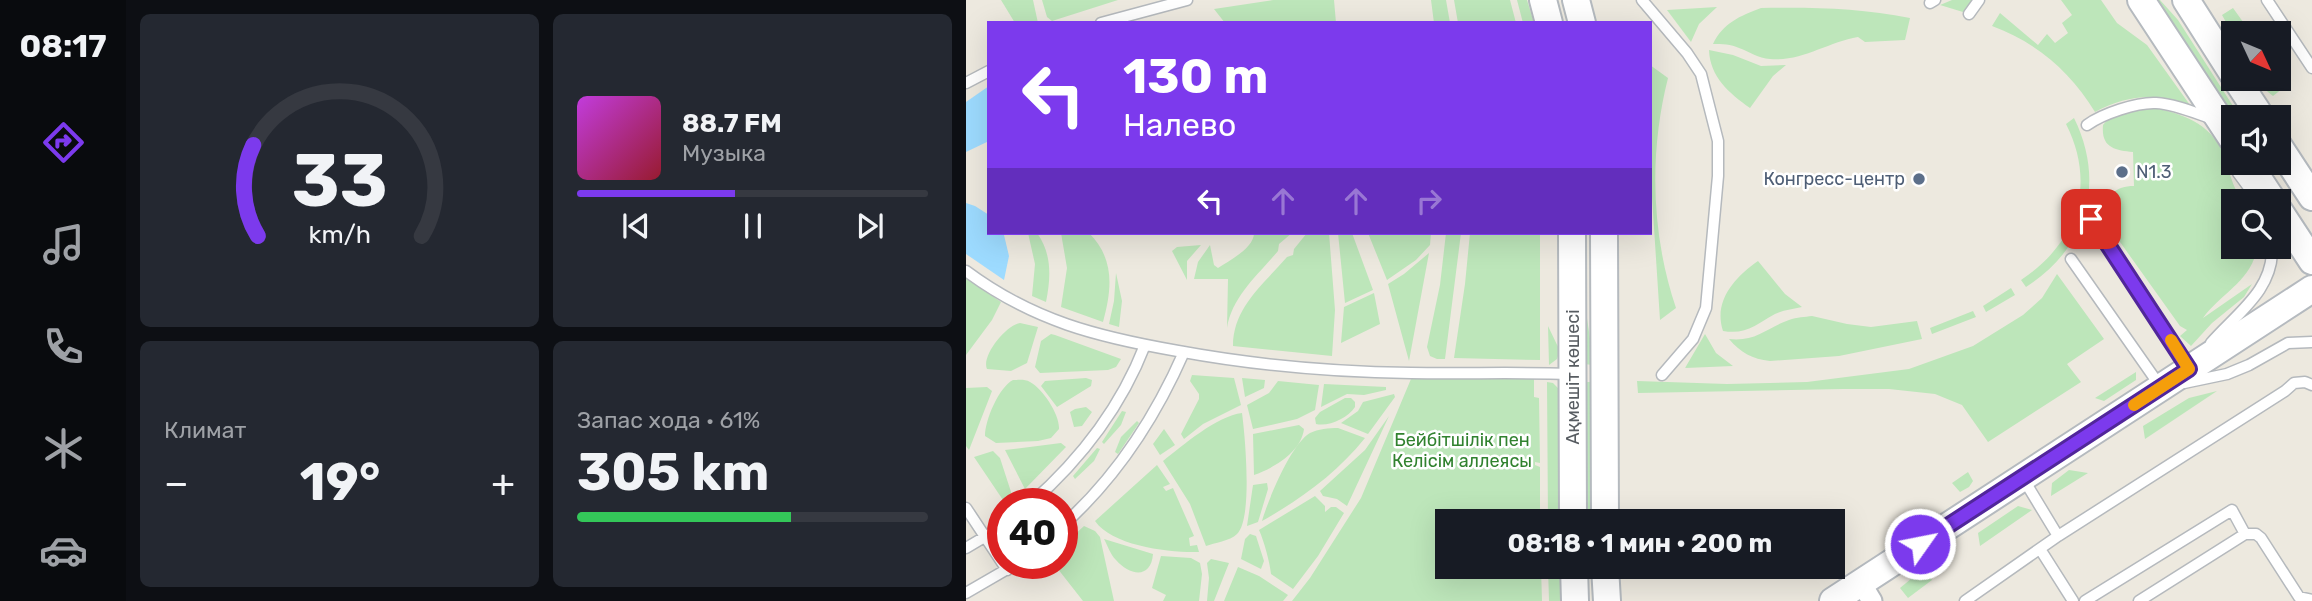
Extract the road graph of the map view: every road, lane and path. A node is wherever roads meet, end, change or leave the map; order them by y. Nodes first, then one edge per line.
1 (1187, 0) edge
2 (1543, 0) edge
3 (1576, 0) edge
4 (1642, 0) edge
5 (1979, 0) edge
6 (2141, 0) edge
7 (2186, 0) edge
8 (2267, 0) edge
9 (1147, 5) edge
10 (1969, 14) dead end
11 (1106, 21) edge
12 (1548, 21) edge
13 (1581, 21) edge
14 (2221, 55) edge
15 (2312, 68) edge
16 (987, 72) edge
17 (966, 83) edge
18 (2221, 122) edge
19 (2087, 125) dead end
20 (2221, 128) edge
21 (2291, 165) edge
22 (2312, 197) edge
23 (2091, 219) dead end
24 (2291, 229) edge
25 (1572, 235) edge
26 (1604, 235) edge
27 (2071, 259) dead end
28 (2270, 259) edge
29 (2312, 261) edge
30 (966, 271) edge
31 (2312, 289) edge
32 (2312, 342) edge
33 (1145, 345) junction
34 (1184, 352) junction
35 (2189, 369) junction
36 (1574, 374) junction
37 (1662, 374) dead end
38 (2312, 386) edge
39 (2161, 387) junction
40 (2022, 478) junction
41 (1046, 488) edge
42 (966, 508) edge
43 (1078, 509) edge
44 (1573, 509) edge
45 (1605, 509) edge
46 (2245, 534) junction
47 (2058, 536) junction
48 (986, 537) joint
49 (966, 548) edge
50 (2040, 549) junction
51 (990, 579) edge
52 (1574, 579) edge
53 (1605, 579) edge
54 (1866, 592) edge
55 (966, 593) edge
56 (2296, 599) edge
57 (2312, 600) edge
58 (1575, 601) edge
59 (1606, 601) edge
60 (1833, 601) edge
61 (1965, 601) edge
62 (2073, 601) edge
63 (2085, 601) edge
64 (2139, 601) edge

1 - 9 lane
2 - 12 street
3 - 13 street
4 - 37 lane
5 - 10 lane
6 - 18 street
7 - 14 street
8 - 15 lane
9 - 11 lane
16 - 17 lane
19 - 20 lane
21 - 22 street
23 - 35 lane
24 - 29 street
25 - 36 street, Ақмешіт көшесі
26 - 45 street, Ақмешіт көшесі
27 - 39 lane
28 - 35 lane
30 - 33 lane
31 - 35 street
32 - 39 lane
33 - 34 lane
33 - 41 lane
34 - 36 lane
34 - 43 lane
35 - 39 street
36 - 44 street, Ақмешіт көшесі
38 - 47 lane
39 - 40 street
40 - 47 lane
40 - 54 street
42 - 48 lane
46 - 56 lane
46 - 63 lane
46 - 64 lane
47 - 50 lane
48 - 49 lane
50 - 61 lane
50 - 62 lane
51 - 55 lane
52 - 58 street
53 - 59 street
54 - 60 street
56 - 57 lane

